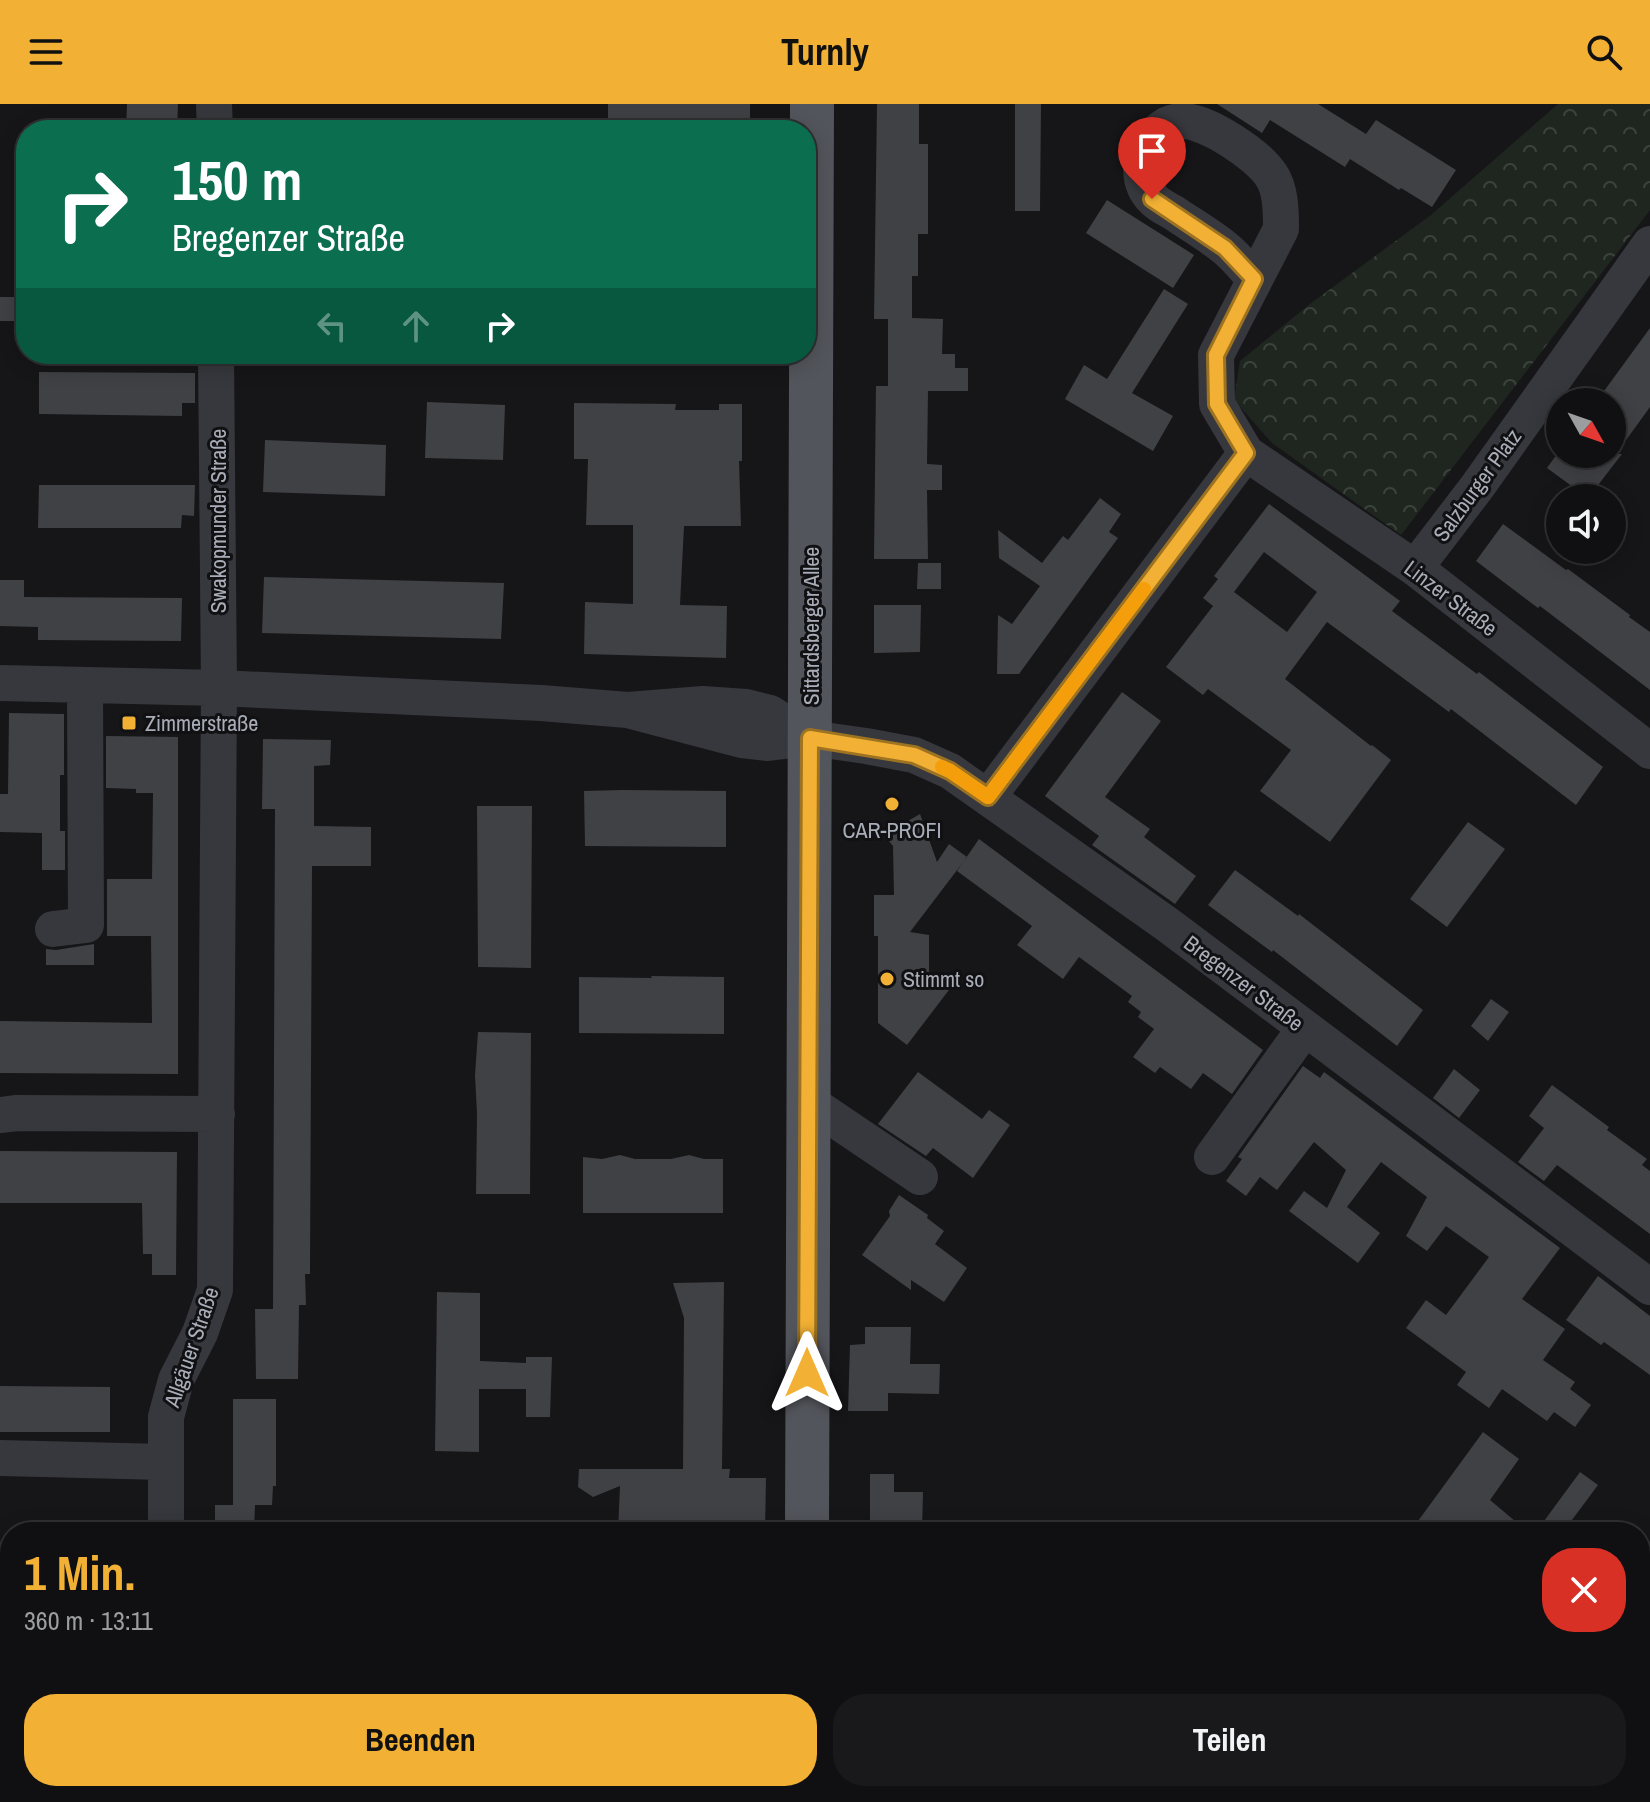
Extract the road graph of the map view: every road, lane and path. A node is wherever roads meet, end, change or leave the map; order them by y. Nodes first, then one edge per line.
1 (1650, 244) edge
2 (1254, 279) dead end
3 (216, 364) edge
4 (809, 364) edge
5 (1246, 453) junction
6 (1415, 568) junction
7 (0, 683) edge
8 (85, 685) junction
9 (219, 688) junction
10 (810, 738) junction
11 (1650, 751) edge
12 (988, 797) junction
13 (53, 929) dead end
14 (1305, 1028) junction
15 (809, 1102) junction
16 (217, 1114) junction
17 (0, 1115) edge
18 (1212, 1157) dead end
19 (920, 1177) dead end
20 (1650, 1287) edge
21 (0, 1458) edge
22 (165, 1462) junction
23 (166, 1522) edge
24 (807, 1522) edge

1 - 6 street, Salzburger Platz
2 - 5 street
3 - 9 street, Swakopmunder Straße
4 - 10 main road, Sittardsberger Allee
5 - 6 street, Linzer Straße
5 - 12 street
6 - 11 street, Linzer Straße
7 - 8 street
8 - 9 street
8 - 13 street
9 - 10 street
9 - 16 street, Allgäuer Straße
10 - 12 street, Bregenzer Straße
10 - 15 main road, Sittardsberger Allee
12 - 14 street, Bregenzer Straße
14 - 18 street
14 - 20 street, Bregenzer Straße
15 - 19 street
15 - 24 main road, Sittardsberger Allee
16 - 17 street
16 - 22 street, Allgäuer Straße
21 - 22 street
22 - 23 street, Allgäuer Straße

